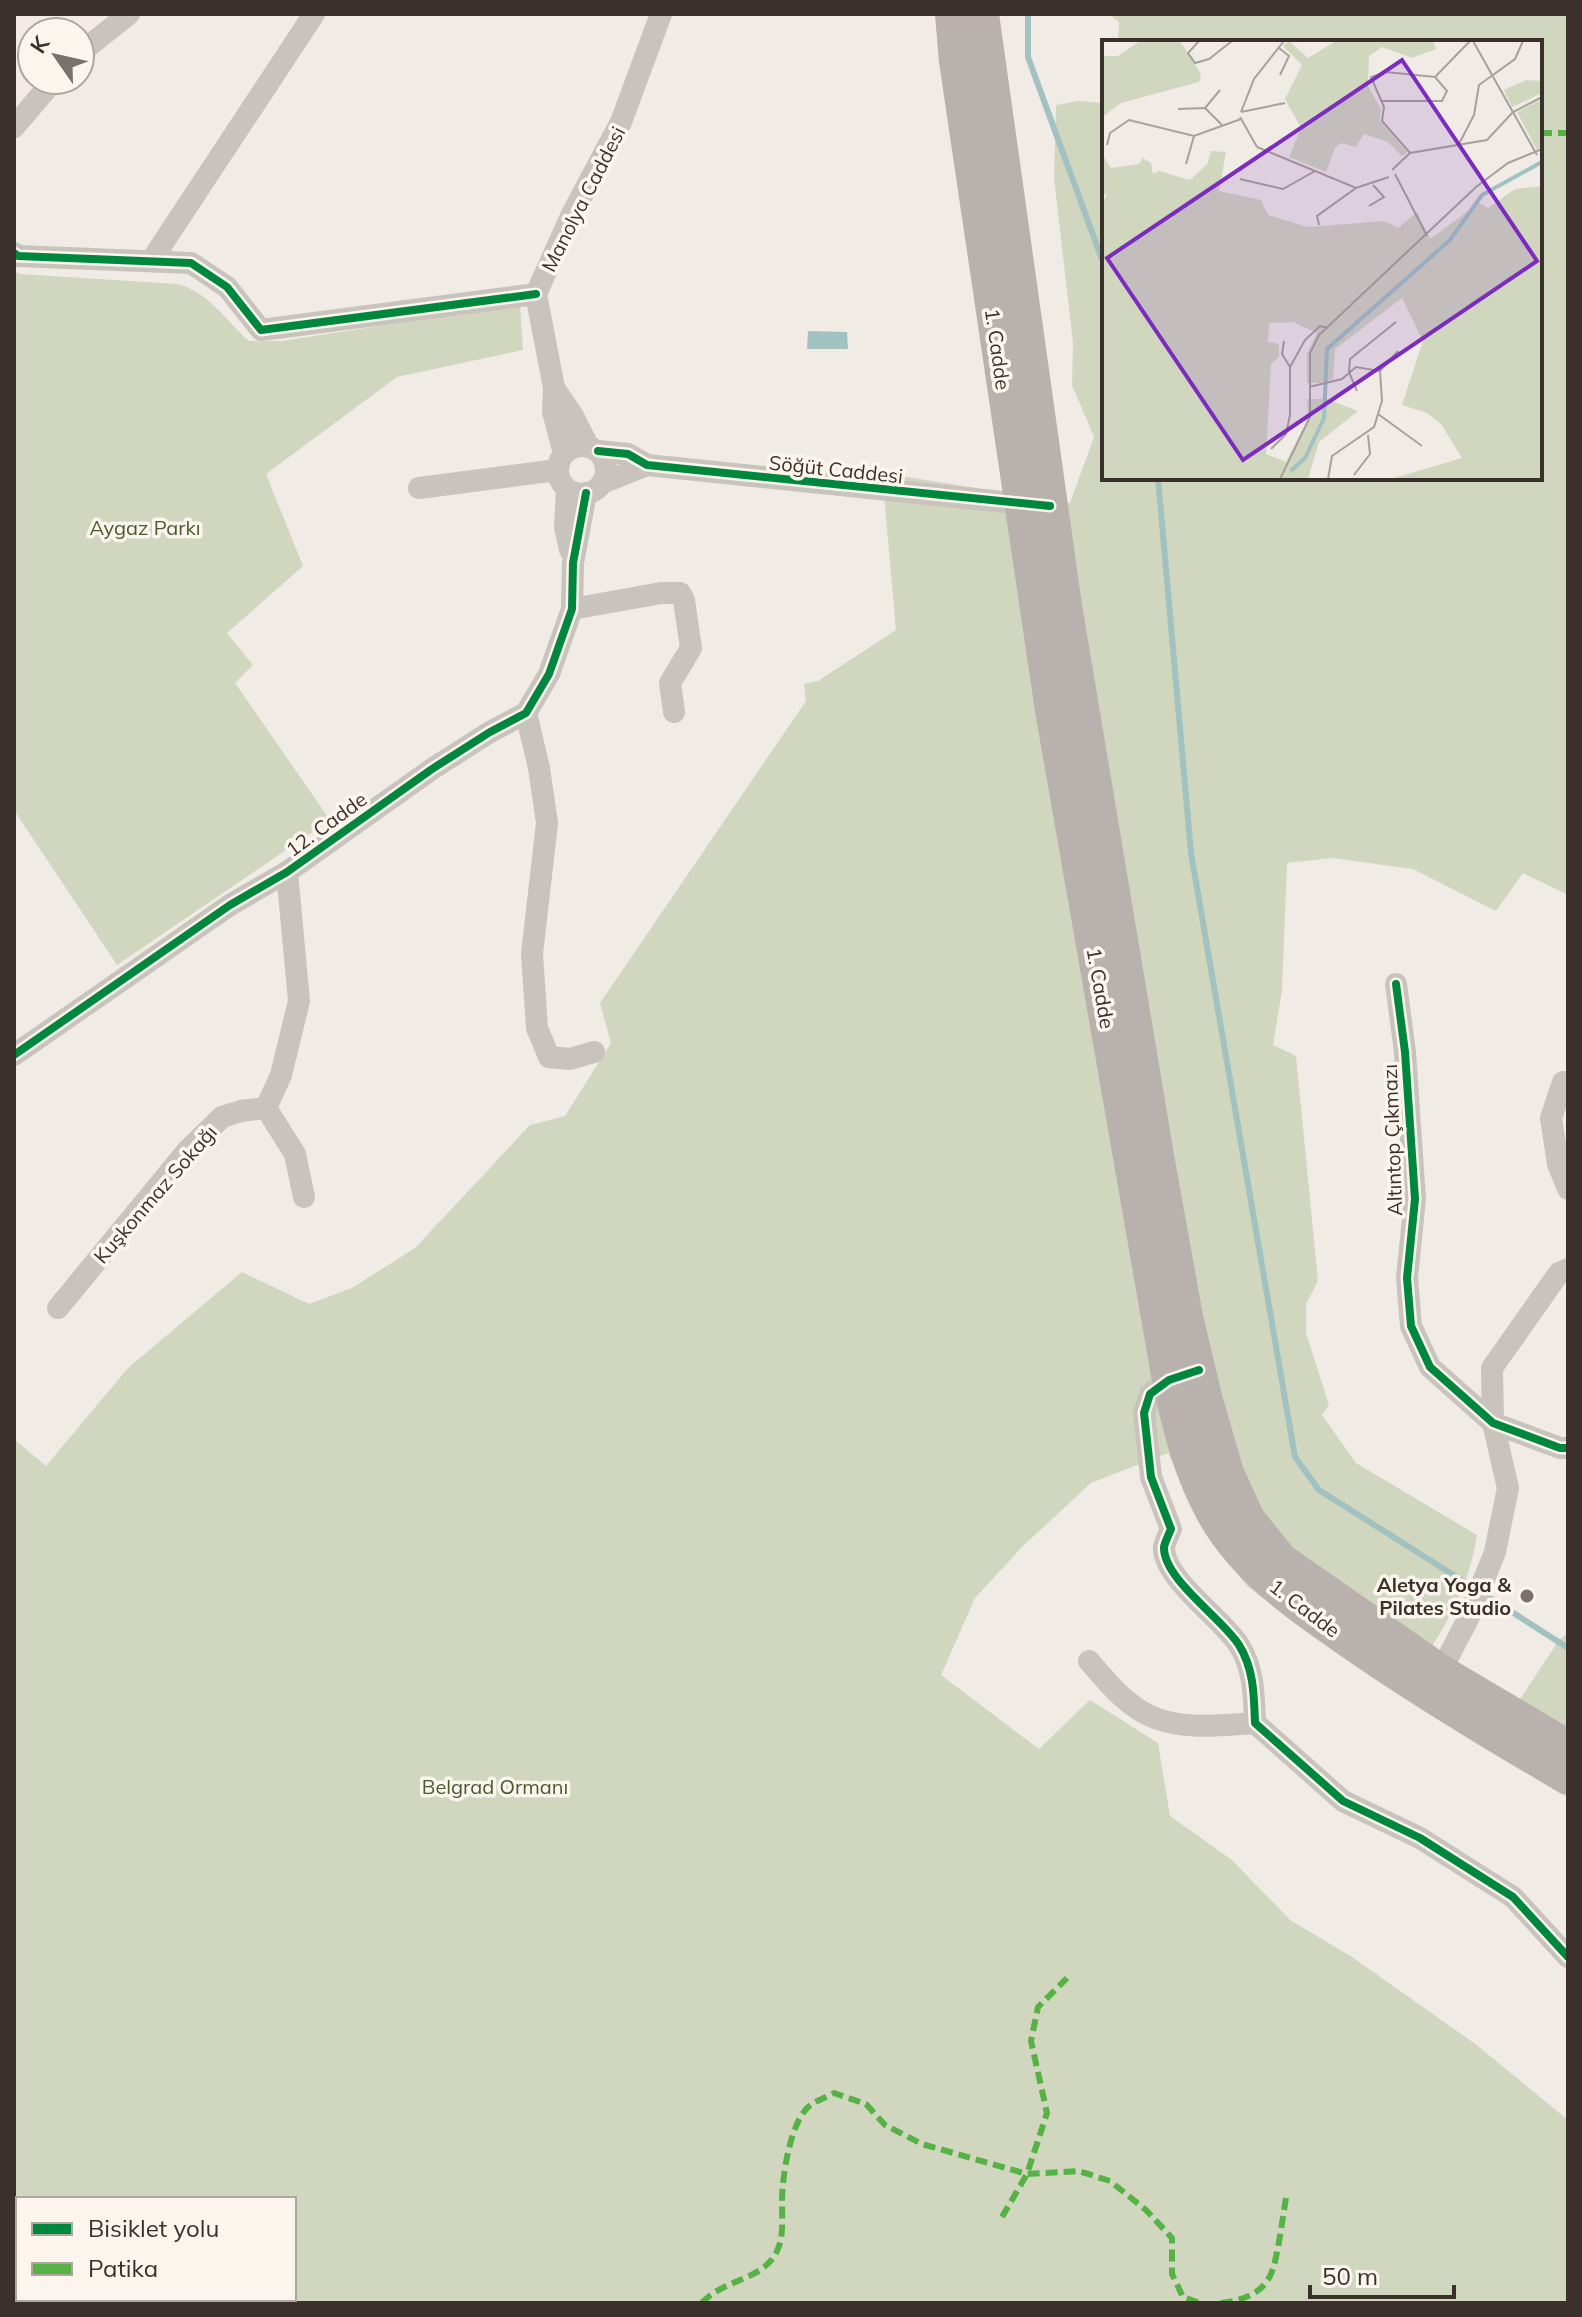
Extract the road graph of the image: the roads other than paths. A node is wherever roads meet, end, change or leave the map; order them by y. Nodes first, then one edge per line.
1 (129, 14) edge
2 (314, 14) edge
3 (661, 14) edge
4 (952, 14) edge
5 (982, 14) edge
6 (96, 40) edge
7 (40, 96) edge
8 (14, 127) edge
9 (14, 253) edge
10 (151, 261) junction
11 (536, 294) junction
12 (554, 388) junction
13 (593, 449) junction
14 (647, 465) junction
15 (575, 478) junction
16 (419, 488) dead end
17 (1035, 506) junction
18 (572, 609) junction
19 (674, 712) dead end
20 (526, 713) junction
21 (287, 872) junction
22 (1396, 984) dead end
23 (594, 1052) dead end
24 (14, 1055) edge
25 (1563, 1082) dead end
26 (266, 1108) junction
27 (1568, 1189) edge
28 (304, 1197) dead end
29 (1568, 1269) edge
30 (58, 1308) dead end
31 (1184, 1375) junction
32 (1493, 1423) junction
33 (1568, 1448) edge
34 (1089, 1661) dead end
35 (1434, 1684) junction
36 (1255, 1723) junction
37 (1568, 1747) edge
38 (1568, 1778) edge
39 (1568, 1957) edge

1 - 6 street
2 - 10 street
3 - 11 street, Manolya Caddesi
4 - 17 main road, 1. Cadde
5 - 17 main road, 1. Cadde
7 - 8 street
9 - 10 street
10 - 11 street
11 - 12 street, Manolya Caddesi
12 - 13 street
12 - 15 street, Manolya Caddesi
13 - 14 street
13 - 15 street
13 - 15 street
14 - 15 street
14 - 17 street, Söğüt Caddesi
15 - 16 street
15 - 18 street
17 - 31 main road, 1. Cadde
18 - 19 street
18 - 20 street
20 - 21 street, 12. Cadde
20 - 23 street
21 - 24 street, 12. Cadde
21 - 26 street
22 - 32 street, Altıntop Çıkmazı
25 - 27 street
26 - 28 street
26 - 30 street, Kuşkonmaz Sokağı
29 - 32 street
31 - 35 main road, 1. Cadde
31 - 36 street
32 - 33 street, Altıntop Çıkmazı
32 - 35 street
34 - 36 street
35 - 37 main road, 1. Cadde
35 - 38 main road, 1. Cadde
36 - 39 street

